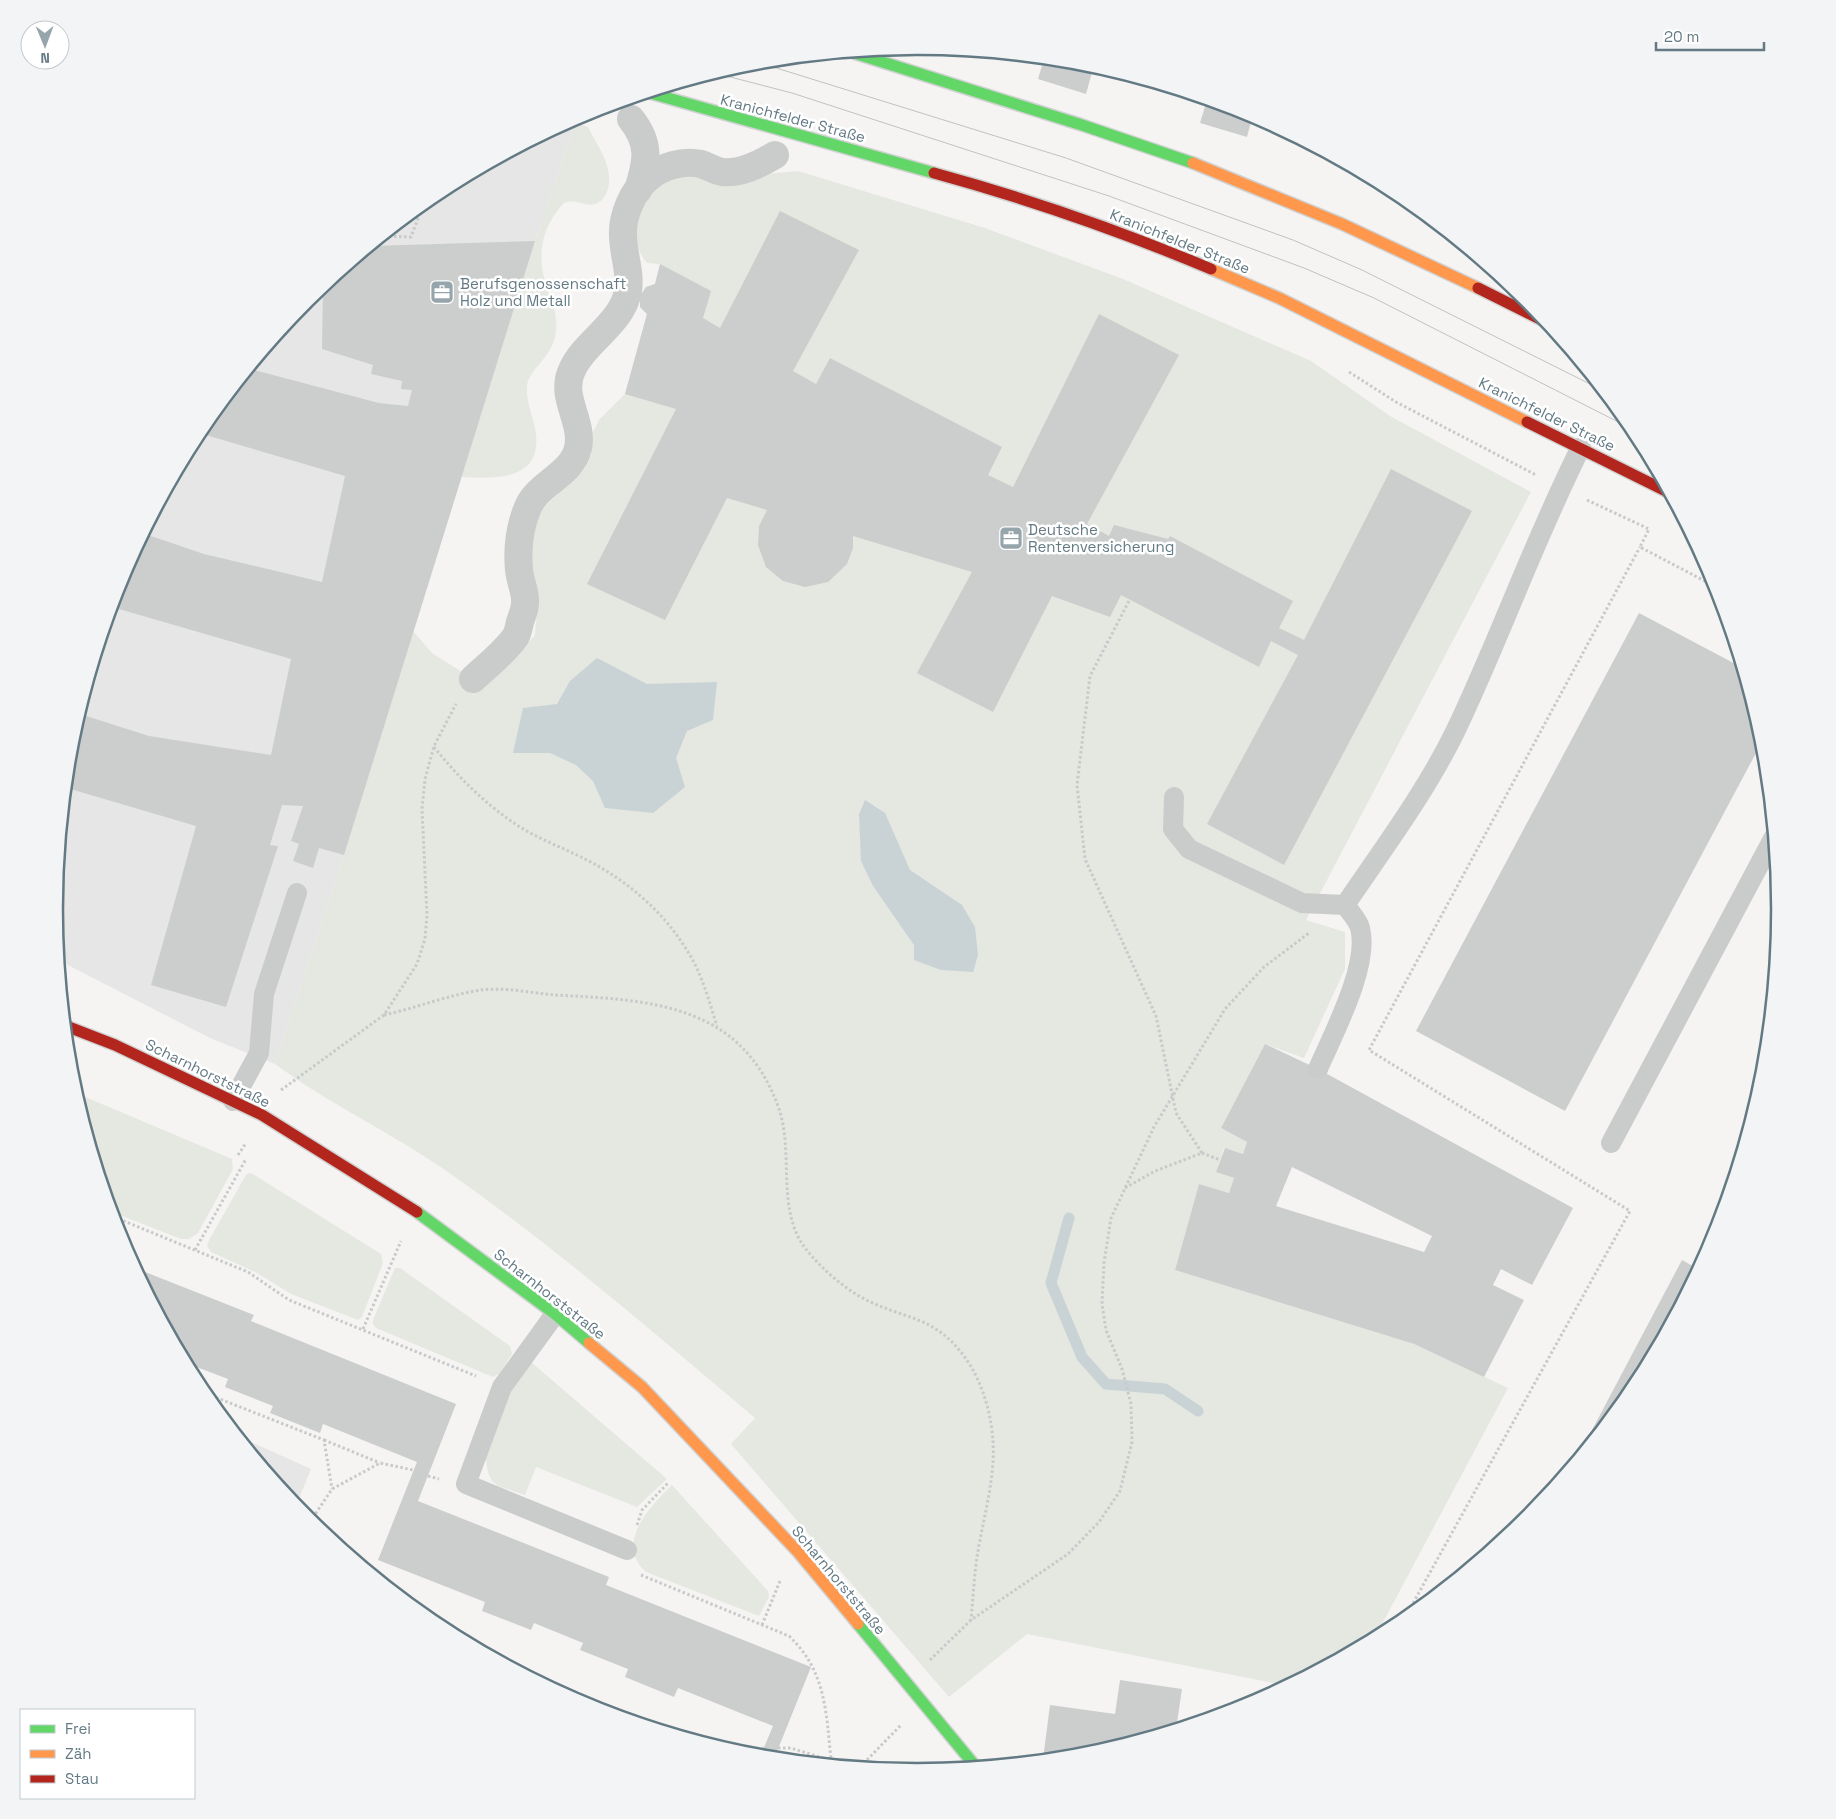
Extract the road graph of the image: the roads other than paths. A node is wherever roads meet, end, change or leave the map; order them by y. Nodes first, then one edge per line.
1 (868, 57) edge
2 (659, 95) edge
3 (631, 119) dead end
4 (775, 154) dead end
5 (638, 190) junction
6 (1530, 314) edge
7 (1580, 447) junction
8 (1661, 489) edge
9 (473, 679) road end
10 (1174, 797) dead end
11 (1770, 845) edge
12 (297, 893) dead end
13 (1345, 906) junction
14 (72, 1028) edge
15 (1318, 1069) dead end
16 (233, 1101) junction
17 (1611, 1143) dead end
18 (555, 1314) junction
19 (627, 1550) road end
20 (972, 1762) edge

1 - 6 main road
2 - 7 main road, Kranichfelder Straße
3 - 5 street
4 - 5 street
5 - 9 street
7 - 8 main road, Kranichfelder Straße
7 - 13 lane
10 - 13 lane
11 - 17 lane
12 - 16 lane
13 - 15 lane
14 - 16 main road, Scharnhorststraße
16 - 18 main road, Scharnhorststraße
18 - 19 lane
18 - 20 main road, Scharnhorststraße

